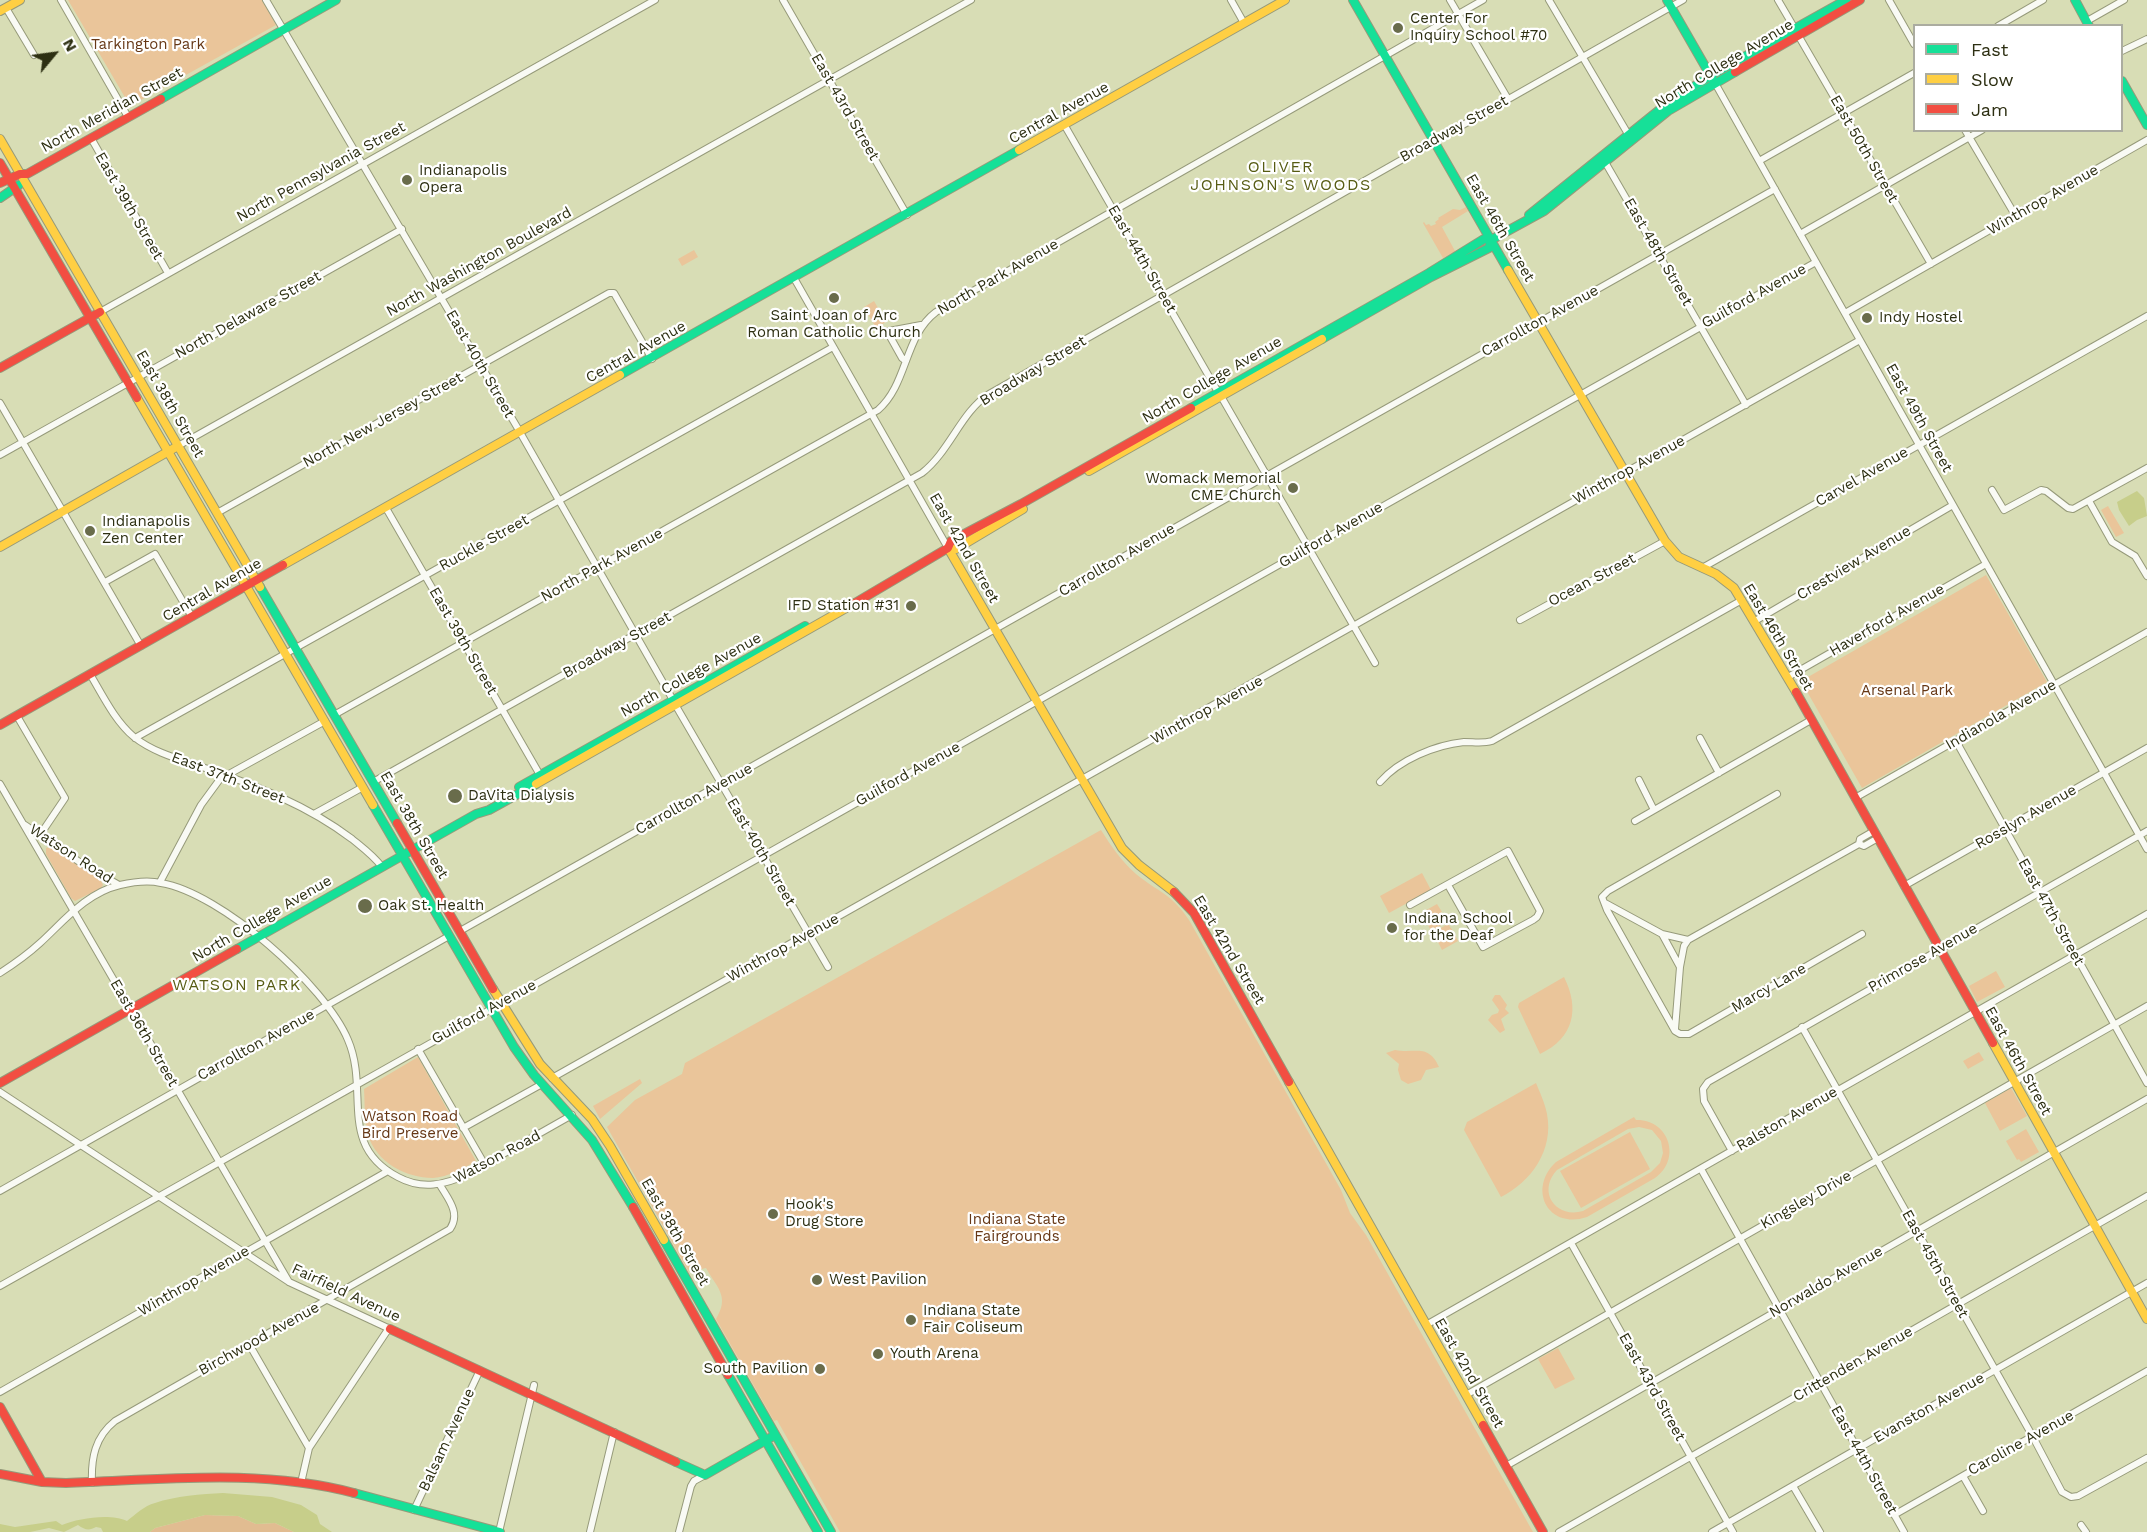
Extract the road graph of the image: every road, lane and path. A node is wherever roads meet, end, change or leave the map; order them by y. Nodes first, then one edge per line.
1 (20, 0) edge
2 (61, 0) edge
3 (266, 0) edge
4 (336, 0) edge
5 (655, 0) edge
6 (783, 0) edge
7 (971, 0) edge
8 (1231, 0) edge
9 (1285, 0) edge
10 (1353, 0) edge
11 (1450, 0) edge
12 (1483, 0) edge
13 (1550, 0) edge
14 (1683, 0) edge
15 (1778, 0) edge
16 (1846, 0) edge
17 (1860, 0) edge
18 (1888, 0) edge
19 (2043, 0) edge
20 (2075, 0) edge
21 (2124, 0) edge
22 (962, 2) edge
23 (1669, 3) edge
24 (3, 9) edge
25 (1459, 14) junction
26 (1244, 23) junction
27 (2088, 23) edge
28 (2001, 24) edge
29 (284, 30) junction
30 (1796, 32) junction
31 (2147, 39) edge
32 (1913, 42) edge
33 (2123, 50) edge
34 (34, 55) dead end
35 (1385, 56) junction
36 (1582, 57) junction
37 (1913, 74) edge
38 (1713, 79) junction
39 (829, 80) junction
40 (2123, 84) edge
41 (1508, 99) junction
42 (1844, 114) junction
43 (128, 117) junction
44 (2147, 125) edge
45 (1065, 126) junction
46 (1966, 132) edge
47 (1979, 132) edge
48 (1628, 134) junction
49 (91, 138) junction
50 (1970, 138) junction
51 (0, 139) edge
52 (1434, 140) junction
53 (2147, 140) edge
54 (1759, 161) junction
55 (0, 162) edge
56 (1605, 162) junction
57 (363, 164) junction
58 (24, 176) junction
59 (9, 178) junction
60 (0, 183) edge
61 (1885, 186) junction
62 (15, 188) junction
63 (1775, 189) junction
64 (0, 198) edge
65 (1114, 210) junction
66 (907, 215) junction
67 (2015, 215) junction
68 (1520, 223) junction
69 (402, 229) junction
70 (1800, 234) junction
71 (1491, 240) junction
72 (1659, 254) junction
73 (1816, 262) junction
74 (1930, 264) junction
75 (168, 273) junction
76 (794, 278) junction
77 (1162, 295) junction
78 (442, 298) junction
79 (100, 312) junction
80 (1845, 313) junction
81 (2147, 316) edge
82 (90, 317) junction
83 (1539, 322) junction
84 (921, 325) junction
85 (1701, 326) junction
86 (1860, 340) junction
87 (833, 347) junction
88 (652, 358) junction
89 (906, 361) junction
90 (481, 365) junction
91 (0, 368) edge
92 (138, 377) junction
93 (128, 383) junction
94 (1580, 394) junction
95 (1220, 395) junction
96 (0, 403) edge
97 (1746, 405) junction
98 (871, 414) junction
99 (520, 432) junction
100 (23, 442) junction
101 (1919, 445) junction
102 (178, 446) junction
103 (168, 452) junction
104 (0, 455) edge
105 (2147, 468) edge
106 (1626, 472) junction
107 (1267, 476) junction
108 (910, 481) junction
109 (1992, 490) dead end
110 (559, 500) junction
111 (2089, 501) junction
112 (1953, 505) junction
113 (386, 508) junction
114 (63, 511) junction
115 (217, 513) junction
116 (1665, 541) junction
117 (0, 547) edge
118 (948, 548) junction
119 (1308, 548) junction
120 (1986, 564) junction
121 (597, 567) junction
122 (1702, 568) junction
123 (425, 575) junction
124 (2147, 576) edge
125 (256, 580) junction
126 (105, 582) junction
127 (247, 586) junction
128 (1742, 600) junction
129 (192, 617) junction
130 (1520, 620) dead end
131 (1755, 621) junction
132 (1354, 626) junction
133 (995, 630) junction
134 (2147, 632) edge
135 (636, 635) junction
136 (464, 642) junction
137 (141, 646) junction
138 (296, 648) junction
139 (286, 654) junction
140 (1375, 663) dead end
141 (90, 674) junction
142 (1788, 677) junction
143 (2054, 685) junction
144 (1037, 702) junction
145 (674, 703) junction
146 (502, 709) junction
147 (334, 715) junction
148 (17, 716) junction
149 (1811, 720) junction
150 (325, 721) junction
151 (0, 725) edge
152 (135, 738) junction
153 (1700, 738) dead end
154 (1956, 741) junction
155 (2147, 748) edge
156 (1719, 772) junction
157 (2104, 772) junction
158 (540, 775) junction
159 (226, 776) junction
160 (1082, 780) junction
161 (1639, 780) dead end
162 (373, 782) junction
163 (1380, 782) dead end
164 (722, 783) junction
165 (0, 784) edge
166 (363, 787) junction
167 (1777, 795) dead end
168 (1856, 798) junction
169 (1654, 810) junction
170 (314, 814) junction
171 (476, 814) junction
172 (1635, 821) dead end
173 (22, 822) junction
174 (2005, 829) junction
175 (2147, 831) edge
176 (40, 835) junction
177 (1876, 835) junction
178 (2139, 835) junction
179 (2147, 849) edge
180 (412, 850) junction
181 (402, 855) junction
182 (764, 856) junction
183 (382, 867) junction
184 (160, 882) junction
185 (119, 885) junction
186 (1448, 885) junction
187 (1904, 886) junction
188 (2040, 892) junction
189 (1605, 903) junction
190 (1410, 905) dead end
191 (74, 911) junction
192 (2147, 914) edge
193 (460, 931) junction
194 (809, 934) junction
195 (1662, 934) junction
196 (1862, 934) dead end
197 (449, 936) junction
198 (258, 937) junction
199 (1688, 940) junction
200 (1940, 948) junction
201 (2075, 955) junction
202 (828, 967) dead end
203 (1680, 967) junction
204 (0, 973) edge
205 (501, 1002) junction
206 (328, 1004) junction
207 (2147, 1006) edge
208 (491, 1008) junction
209 (131, 1009) junction
210 (1975, 1011) junction
211 (2114, 1025) junction
212 (1802, 1027) junction
213 (1675, 1031) junction
214 (418, 1049) junction
215 (552, 1078) junction
216 (2014, 1082) junction
217 (0, 1083) edge
218 (357, 1083) junction
219 (2147, 1083) edge
220 (542, 1084) junction
221 (177, 1090) junction
222 (1838, 1090) junction
223 (0, 1092) edge
224 (2147, 1099) edge
225 (572, 1115) junction
226 (463, 1128) junction
227 (81, 1145) junction
228 (1732, 1151) junction
229 (2054, 1152) junction
230 (1877, 1160) junction
231 (219, 1162) junction
232 (485, 1165) junction
233 (1701, 1168) junction
234 (388, 1172) junction
235 (440, 1185) junction
236 (0, 1191) edge
237 (2147, 1196) edge
238 (159, 1197) junction
239 (2095, 1225) junction
240 (1916, 1231) junction
241 (1740, 1238) junction
242 (265, 1240) junction
243 (1571, 1243) junction
244 (243, 1253) junction
245 (289, 1282) junction
246 (2147, 1283) edge
247 (0, 1286) edge
248 (2132, 1292) junction
249 (696, 1295) junction
250 (327, 1300) junction
251 (686, 1301) junction
252 (1957, 1304) junction
253 (1779, 1309) junction
254 (1610, 1313) junction
255 (2147, 1319) edge
256 (1426, 1325) junction
257 (389, 1329) junction
258 (249, 1344) junction
259 (480, 1370) junction
260 (1995, 1371) junction
261 (2147, 1371) edge
262 (1649, 1383) junction
263 (1820, 1383) junction
264 (534, 1385) dead end
265 (0, 1392) edge
266 (532, 1395) junction
267 (1466, 1395) junction
268 (0, 1407) edge
269 (614, 1432) junction
270 (775, 1435) junction
271 (2032, 1437) junction
272 (765, 1441) junction
273 (309, 1448) junction
274 (1858, 1449) junction
275 (1690, 1456) junction
276 (2147, 1458) edge
277 (1506, 1466) junction
278 (0, 1474) edge
279 (705, 1474) junction
280 (1962, 1476) junction
281 (42, 1482) junction
282 (92, 1482) junction
283 (301, 1483) junction
284 (1793, 1486) junction
285 (414, 1510) junction
286 (1983, 1511) dead end
287 (1894, 1515) junction
288 (1728, 1523) junction
289 (2081, 1525) dead end
290 (499, 1532) edge
291 (590, 1532) edge
292 (679, 1532) edge
293 (818, 1532) edge
294 (831, 1532) edge
295 (1543, 1532) edge
296 (1559, 1532) edge
297 (1712, 1532) edge
298 (1733, 1532) edge
299 (1820, 1532) edge
300 (1904, 1532) edge
301 (2086, 1532) edge

1 - 24 main road
2 - 43 street
3 - 29 street, East 40th Street
4 - 29 main road, North Meridian Street
5 - 57 street, North Pennsylvania Street
6 - 39 street, East 43rd Street
7 - 22 street, North Washington Boulevard
8 - 26 street
9 - 26 main road, Central Avenue
10 - 35 main road, East 46th Street
11 - 25 street
12 - 25 street, North Park Avenue
13 - 36 street
14 - 23 street, Broadway Street
15 - 30 street, East 50th Street
16 - 30 main road, North College Avenue
17 - 30 main road, North College Avenue
18 - 32 street
19 - 28 street
20 - 27 main road
21 - 27 street
22 - 39 street, North Washington Boulevard
23 - 36 street, Broadway Street
23 - 38 main road, East 49th Street
24 - 34 street
25 - 35 street, North Park Avenue
25 - 41 street
26 - 45 main road, Central Avenue
29 - 43 main road, North Meridian Street
29 - 57 street, East 40th Street
30 - 38 main road, North College Avenue
30 - 42 street, East 50th Street
31 - 33 street
35 - 52 main road, East 46th Street
35 - 65 street, North Park Avenue
36 - 41 street, Broadway Street
36 - 48 street
37 - 42 street
38 - 48 main road, North College Avenue
38 - 54 street, East 49th Street
38 - 56 main road, North College Avenue
39 - 66 street, East 43rd Street
39 - 78 street, North Washington Boulevard
40 - 44 main road
41 - 52 street, Broadway Street
42 - 54 street
42 - 61 street, East 50th Street
43 - 49 main road, North Meridian Street
45 - 65 street, East 44th Street
45 - 66 main road, Central Avenue
46 - 50 street
47 - 50 street
48 - 68 main road, North College Avenue
49 - 58 main road, North Meridian Street
49 - 75 street, East 39th Street
50 - 61 street
50 - 67 street
51 - 58 main road, East 38th Street
52 - 71 main road, East 46th Street
52 - 77 street, Broadway Street
53 - 67 street, Winthrop Avenue
54 - 63 street, East 49th Street
55 - 59 main road, East 38th Street
56 - 68 main road, North College Avenue
56 - 72 street, East 48th Street
57 - 69 street, East 40th Street
57 - 75 street, North Pennsylvania Street
58 - 59 main road, North Meridian Street
58 - 62 main road, North Meridian Street
58 - 79 main road, East 38th Street
59 - 60 main road, North Meridian Street
59 - 62 main road, East 38th Street
61 - 70 street
61 - 74 street, East 50th Street
62 - 64 main road, North Meridian Street
62 - 82 main road, East 38th Street
63 - 70 street, East 49th Street
63 - 72 street, Carrollton Avenue
65 - 77 street, East 44th Street
65 - 84 street, North Park Avenue
66 - 76 main road, Central Avenue
67 - 74 street, Winthrop Avenue
68 - 71 main road, North College Avenue
69 - 78 street, East 40th Street
69 - 92 street, North Delaware Street
70 - 73 street, East 49th Street
71 - 83 main road, East 46th Street
71 - 95 main road, North College Avenue
72 - 83 street, Carrollton Avenue
72 - 85 street, East 48th Street
73 - 80 street, East 49th Street
73 - 85 street, Guilford Avenue
74 - 80 street, Winthrop Avenue
75 - 79 street, North Pennsylvania Street
76 - 87 street, East 42nd Street
76 - 88 main road, Central Avenue
77 - 95 street, East 44th Street
77 - 108 street, Broadway Street
78 - 90 street, East 40th Street
78 - 102 street, North Washington Boulevard
79 - 82 main road, North Pennsylvania Street
79 - 92 main road, East 38th Street
80 - 86 street, East 49th Street
81 - 101 street, Carvel Avenue
82 - 91 main road, North Pennsylvania Street
82 - 93 main road, East 38th Street
83 - 94 main road, East 46th Street
83 - 107 street, Carrollton Avenue
84 - 89 street, North Park Avenue
84 - 89 street
85 - 94 street, Guilford Avenue
85 - 97 street, East 48th Street
86 - 97 street, Winthrop Avenue
86 - 101 street, East 49th Street
87 - 98 street, East 42nd Street
87 - 110 street, Ruckle Street
88 - 90 street, North New Jersey Street
88 - 99 main road, Central Avenue
89 - 98 street, North Park Avenue
90 - 99 street, East 40th Street
90 - 115 street, North New Jersey Street
92 - 93 street, North Delaware Street
92 - 102 main road, East 38th Street
93 - 100 street, North Delaware Street
93 - 103 main road, East 38th Street
94 - 106 main road, East 46th Street
94 - 119 street, Guilford Avenue
95 - 107 street, East 44th Street
95 - 118 main road, North College Avenue
96 - 100 street
97 - 106 street, Winthrop Avenue
98 - 108 street, East 42nd Street
98 - 121 street, North Park Avenue
99 - 110 street, East 40th Street
99 - 113 main road, Central Avenue
100 - 104 street, North Delaware Street
100 - 114 street
101 - 112 street, East 49th Street
101 - 122 street, Carvel Avenue
102 - 103 main road, North Washington Boulevard
102 - 115 main road, East 38th Street
103 - 114 main road, North Washington Boulevard
103 - 127 main road, East 38th Street
105 - 111 street
106 - 116 main road, East 46th Street
106 - 132 street, Winthrop Avenue
107 - 119 street, East 44th Street
107 - 133 street, Carrollton Avenue
108 - 118 street, East 42nd Street
108 - 135 street, Broadway Street
109 - 111 street
110 - 121 street, East 40th Street
110 - 123 street, Ruckle Street
111 - 124 street
112 - 120 street, East 49th Street
112 - 131 street, Crestview Avenue
113 - 123 street, East 39th Street
113 - 125 main road, Central Avenue
114 - 117 main road, North Washington Boulevard
114 - 126 street
115 - 125 main road, East 38th Street
116 - 122 main road, East 46th Street
116 - 130 street, Ocean Street
118 - 133 main road, East 42nd Street
118 - 145 main road, North College Avenue
119 - 132 street, East 44th Street
119 - 144 street, Guilford Avenue
120 - 142 street, Haverford Avenue
120 - 143 street, East 49th Street
121 - 135 street, East 40th Street
121 - 136 street, North Park Avenue
122 - 128 main road, East 46th Street
123 - 136 street, East 39th Street
123 - 138 street, Ruckle Street
125 - 127 main road, Central Avenue
125 - 138 main road, East 38th Street
126 - 129 street
126 - 137 street
127 - 129 main road, Central Avenue
127 - 139 main road, East 38th Street
128 - 131 main road, East 46th Street
128 - 163 street
129 - 137 main road, Central Avenue
131 - 142 main road, East 46th Street
132 - 140 street, East 44th Street
132 - 160 street, Winthrop Avenue
133 - 144 main road, East 42nd Street
133 - 164 street, Carrollton Avenue
134 - 143 street, Indianola Avenue
135 - 145 street, East 40th Street
135 - 146 street, Broadway Street
136 - 146 street, East 39th Street
136 - 147 street, North Park Avenue
137 - 141 main road, Central Avenue
138 - 139 street, Ruckle Street
138 - 147 main road, East 38th Street
139 - 150 main road, East 38th Street
139 - 152 street, Ruckle Street
141 - 148 main road, Central Avenue
141 - 152 street, East 37th Street
142 - 149 main road, East 46th Street
143 - 154 street, Indianola Avenue
143 - 157 street, East 49th Street
144 - 160 main road, East 42nd Street
144 - 182 street, Guilford Avenue
145 - 158 main road, North College Avenue
145 - 164 street, East 40th Street
145 - 171 main road, North College Avenue
146 - 158 street, East 39th Street
146 - 162 street, Broadway Street
147 - 162 main road, East 38th Street
148 - 151 main road, Central Avenue
148 - 176 street
149 - 156 street
149 - 168 main road, East 46th Street
150 - 159 street
150 - 166 main road, East 38th Street
152 - 159 street, East 37th Street
153 - 156 street
154 - 168 street, Indianola Avenue
154 - 174 street, East 47th Street
155 - 157 street, Rosslyn Avenue
156 - 169 street
157 - 174 street, Rosslyn Avenue
157 - 178 street, East 49th Street
158 - 171 main road, North College Avenue
159 - 170 street, East 37th Street
159 - 184 street
160 - 194 street, Winthrop Avenue
160 - 256 main road, East 42nd Street
161 - 169 street
162 - 180 main road, East 38th Street
164 - 182 street, East 40th Street
164 - 193 street, Carrollton Avenue
165 - 173 street, East 36th Street
166 - 170 street
166 - 181 main road, East 38th Street
167 - 189 street
168 - 177 main road, East 46th Street
169 - 172 street
170 - 183 street, East 37th Street
171 - 180 main road, North College Avenue
173 - 176 street, Watson Road
173 - 191 street, East 36th Street
174 - 187 street, Rosslyn Avenue
174 - 188 street, East 47th Street
175 - 178 street, Primrose Avenue
176 - 185 street, Watson Road
177 - 187 main road, East 46th Street
177 - 199 street
178 - 179 street, East 49th Street
178 - 188 street, Primrose Avenue
180 - 181 main road, North College Avenue
180 - 193 main road, East 38th Street
181 - 183 main road, North College Avenue
181 - 197 main road, East 38th Street
182 - 194 street, East 40th Street
182 - 205 street, Guilford Avenue
183 - 198 main road, North College Avenue
184 - 185 street, Watson Road
184 - 198 street, Watson Road
185 - 191 street, Watson Road
186 - 186 street
186 - 190 street
187 - 200 main road, East 46th Street
188 - 200 street, Primrose Avenue
188 - 201 street, East 47th Street
189 - 195 street
189 - 213 street
191 - 204 street, Watson Road
191 - 209 street, East 36th Street
192 - 201 street, Ralston Avenue
193 - 205 main road, East 38th Street
194 - 202 street, East 40th Street
194 - 215 street, Winthrop Avenue
195 - 199 street
195 - 203 street
196 - 213 street, Marcy Lane
197 - 206 street, Carrollton Avenue
197 - 208 main road, East 38th Street
198 - 206 street, Watson Road
198 - 209 main road, North College Avenue
199 - 203 street
200 - 210 main road, East 46th Street
200 - 212 street, Primrose Avenue
201 - 210 street, Ralston Avenue
201 - 211 street, East 47th Street
203 - 213 street
205 - 208 street, Guilford Avenue
205 - 215 main road, East 38th Street
206 - 218 street, Watson Road
206 - 221 street, Carrollton Avenue
207 - 211 street, Kingsley Drive
208 - 214 street, Guilford Avenue
208 - 220 main road, East 38th Street
209 - 217 main road, North College Avenue
209 - 221 street, East 36th Street
210 - 216 main road, East 46th Street
210 - 222 street, Ralston Avenue
211 - 216 street, Kingsley Drive
211 - 219 street, East 47th Street
212 - 222 street, East 45th Street
212 - 228 street, Primrose Avenue
214 - 218 street, Guilford Avenue
214 - 226 street
215 - 249 main road, East 38th Street
216 - 229 main road, East 46th Street
216 - 230 street, Kingsley Drive
218 - 231 street, Guilford Avenue
218 - 234 street, Watson Road
220 - 225 main road, East 38th Street
220 - 226 street
221 - 227 street, Carrollton Avenue
221 - 231 street, East 36th Street
222 - 228 street, Ralston Avenue
222 - 230 street, East 45th Street
223 - 227 street, Fairfield Avenue
224 - 229 street, Norwaldo Avenue
225 - 232 street, Watson Road
225 - 251 main road, East 38th Street
226 - 232 street
227 - 236 street, Carrollton Avenue
227 - 238 street, Fairfield Avenue
228 - 233 street, Ralston Avenue
229 - 239 main road, East 46th Street
229 - 240 street, Norwaldo Avenue
230 - 240 street, East 45th Street
230 - 241 street, Kingsley Drive
231 - 238 street, Guilford Avenue
231 - 242 street, East 36th Street
232 - 235 street, Watson Road
233 - 241 street, East 44th Street
233 - 243 street, Ralston Avenue
234 - 235 street, Watson Road
234 - 242 street, Winthrop Avenue
235 - 250 street, Birchwood Avenue
237 - 239 street, Crittenden Avenue
238 - 244 street, Fairfield Avenue
238 - 247 street, Guilford Avenue
239 - 248 main road, East 46th Street
239 - 252 street, Crittenden Avenue
240 - 252 street, East 45th Street
240 - 253 street, Norwaldo Avenue
241 - 253 street, East 44th Street
241 - 254 street, Kingsley Drive
242 - 244 street, Winthrop Avenue
242 - 245 street, East 36th Street
243 - 254 street, East 43rd Street
243 - 256 street, Ralston Avenue
244 - 245 street, Fairfield Avenue
244 - 265 street, Winthrop Avenue
245 - 250 street, Fairfield Avenue
246 - 248 street, Evanston Avenue
248 - 255 main road, East 46th Street
248 - 260 street, Evanston Avenue
249 - 251 street
249 - 270 main road, East 38th Street
250 - 257 street, Fairfield Avenue
250 - 258 street, Birchwood Avenue
251 - 272 main road, East 38th Street
252 - 260 street, East 45th Street
252 - 263 street, Crittenden Avenue
253 - 262 street, Norwaldo Avenue
253 - 263 street, East 44th Street
254 - 262 street, East 43rd Street
254 - 267 street, Kingsley Drive
256 - 267 main road, East 42nd Street
257 - 259 main road, Fairfield Avenue
257 - 273 street
258 - 273 street
258 - 282 street, Birchwood Avenue
259 - 266 main road, Fairfield Avenue
259 - 285 street, Balsam Avenue
260 - 271 street, East 45th Street
260 - 274 street, Evanston Avenue
261 - 271 street, Caroline Avenue
262 - 275 street, East 43rd Street
262 - 277 street, Norwaldo Avenue
263 - 274 street, East 44th Street
263 - 275 street, Crittenden Avenue
264 - 266 street
266 - 269 main road, Fairfield Avenue
266 - 290 street
267 - 277 main road, East 42nd Street
268 - 281 main road
269 - 279 main road, Fairfield Avenue
269 - 291 street
270 - 272 main road
270 - 294 main road, East 38th Street
271 - 276 street, East 45th Street
271 - 280 street, Caroline Avenue
272 - 279 main road
272 - 293 main road, East 38th Street
273 - 283 street
274 - 284 street, Evanston Avenue
274 - 287 street, East 44th Street
275 - 288 street, East 43rd Street
275 - 296 street, Crittenden Avenue
277 - 295 main road, East 42nd Street
278 - 281 main road
279 - 292 street
280 - 286 street
280 - 287 street, Caroline Avenue
281 - 282 main road
282 - 283 main road
283 - 285 main road
284 - 288 street, Evanston Avenue
284 - 299 street
285 - 290 main road
287 - 300 street, East 44th Street
288 - 297 street, Evanston Avenue
288 - 298 street, East 43rd Street
289 - 301 street

